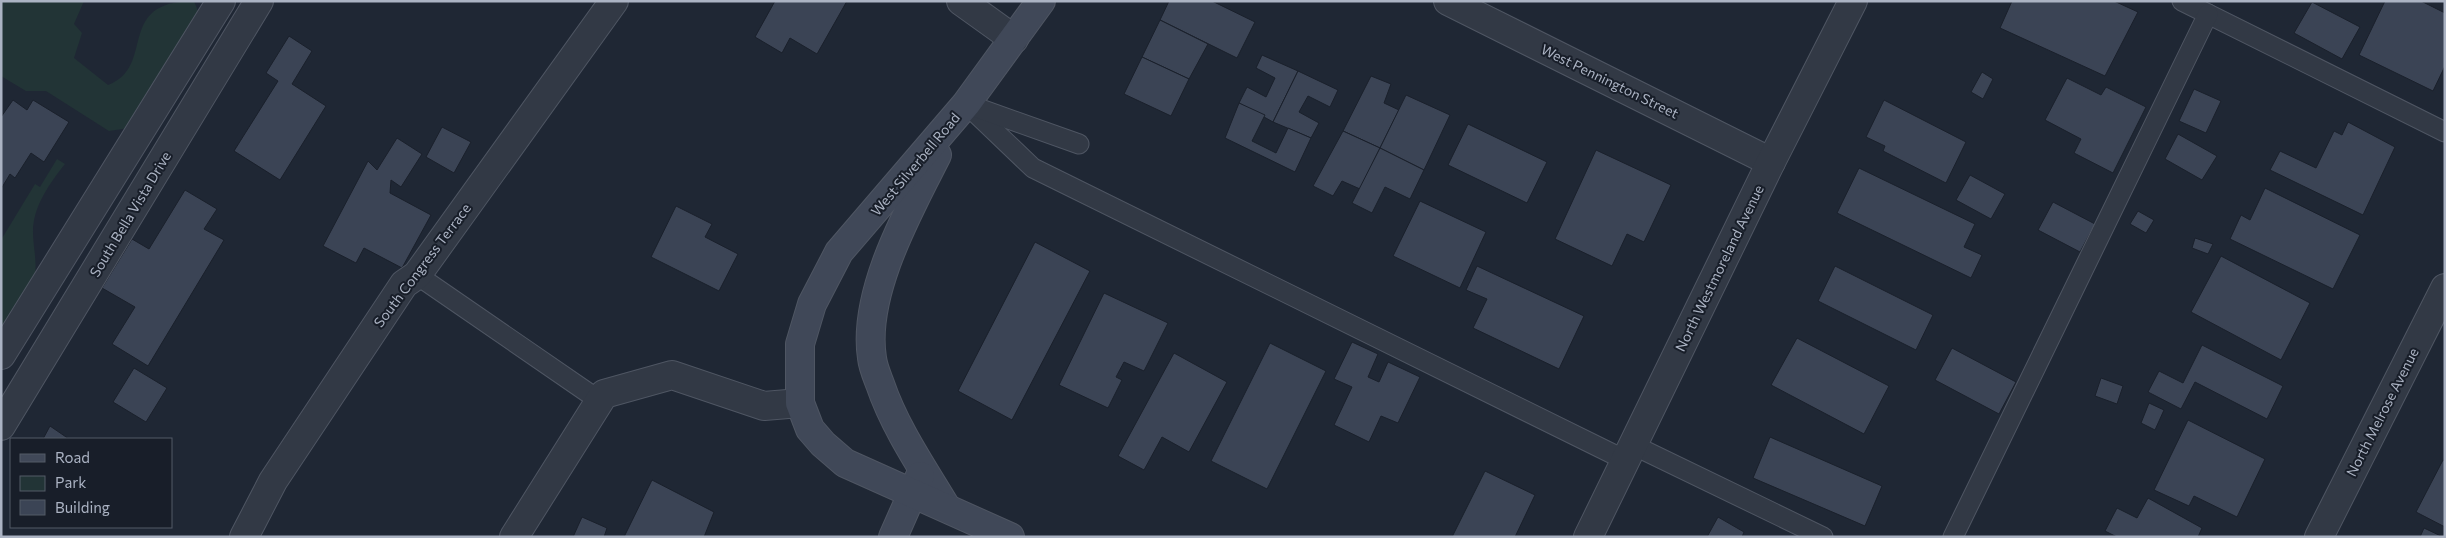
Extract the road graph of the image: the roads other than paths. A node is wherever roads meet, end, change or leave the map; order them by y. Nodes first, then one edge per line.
1 (221, 1) edge
2 (259, 1) edge
3 (614, 1) edge
4 (961, 1) edge
5 (1041, 1) edge
6 (1448, 1) edge
7 (1852, 1) edge
8 (2182, 1) edge
9 (2208, 14) junction
10 (1014, 39) junction
11 (966, 104) junction
12 (2445, 132) edge
13 (1079, 144) dead end
14 (1771, 162) junction
15 (417, 275) junction
16 (2445, 288) edge
17 (1, 355) edge
18 (600, 400) junction
19 (800, 403) junction
20 (1, 426) edge
21 (1629, 452) junction
22 (923, 468) junction
23 (913, 494) junction
24 (946, 507) junction
25 (244, 537) edge
26 (514, 537) edge
27 (893, 537) edge
28 (1010, 537) edge
29 (1588, 537) edge
30 (1823, 537) edge
31 (1953, 537) edge
32 (2319, 537) edge

1 - 17 street
2 - 20 street, South Bella Vista Drive
3 - 15 street, South Congress Terrace
4 - 10 street
5 - 10 main road
6 - 14 street, West Pennington Street
7 - 14 street, North Westmoreland Avenue
8 - 9 lane
9 - 12 lane
9 - 31 lane
10 - 11 main road
11 - 13 lane
11 - 19 main road, West Silverbell Road
11 - 21 lane
11 - 22 main road, West Silverbell Road
14 - 21 street, North Westmoreland Avenue
15 - 18 lane
15 - 25 street, South Congress Terrace
16 - 32 street, North Melrose Avenue
18 - 19 street
18 - 26 street
19 - 23 main road, West Silverbell Road
21 - 29 street, North Westmoreland Avenue
21 - 30 lane
22 - 23 main road
22 - 24 main road, West Silverbell Road
23 - 24 main road, West Silverbell Road
23 - 27 main road
24 - 28 main road

